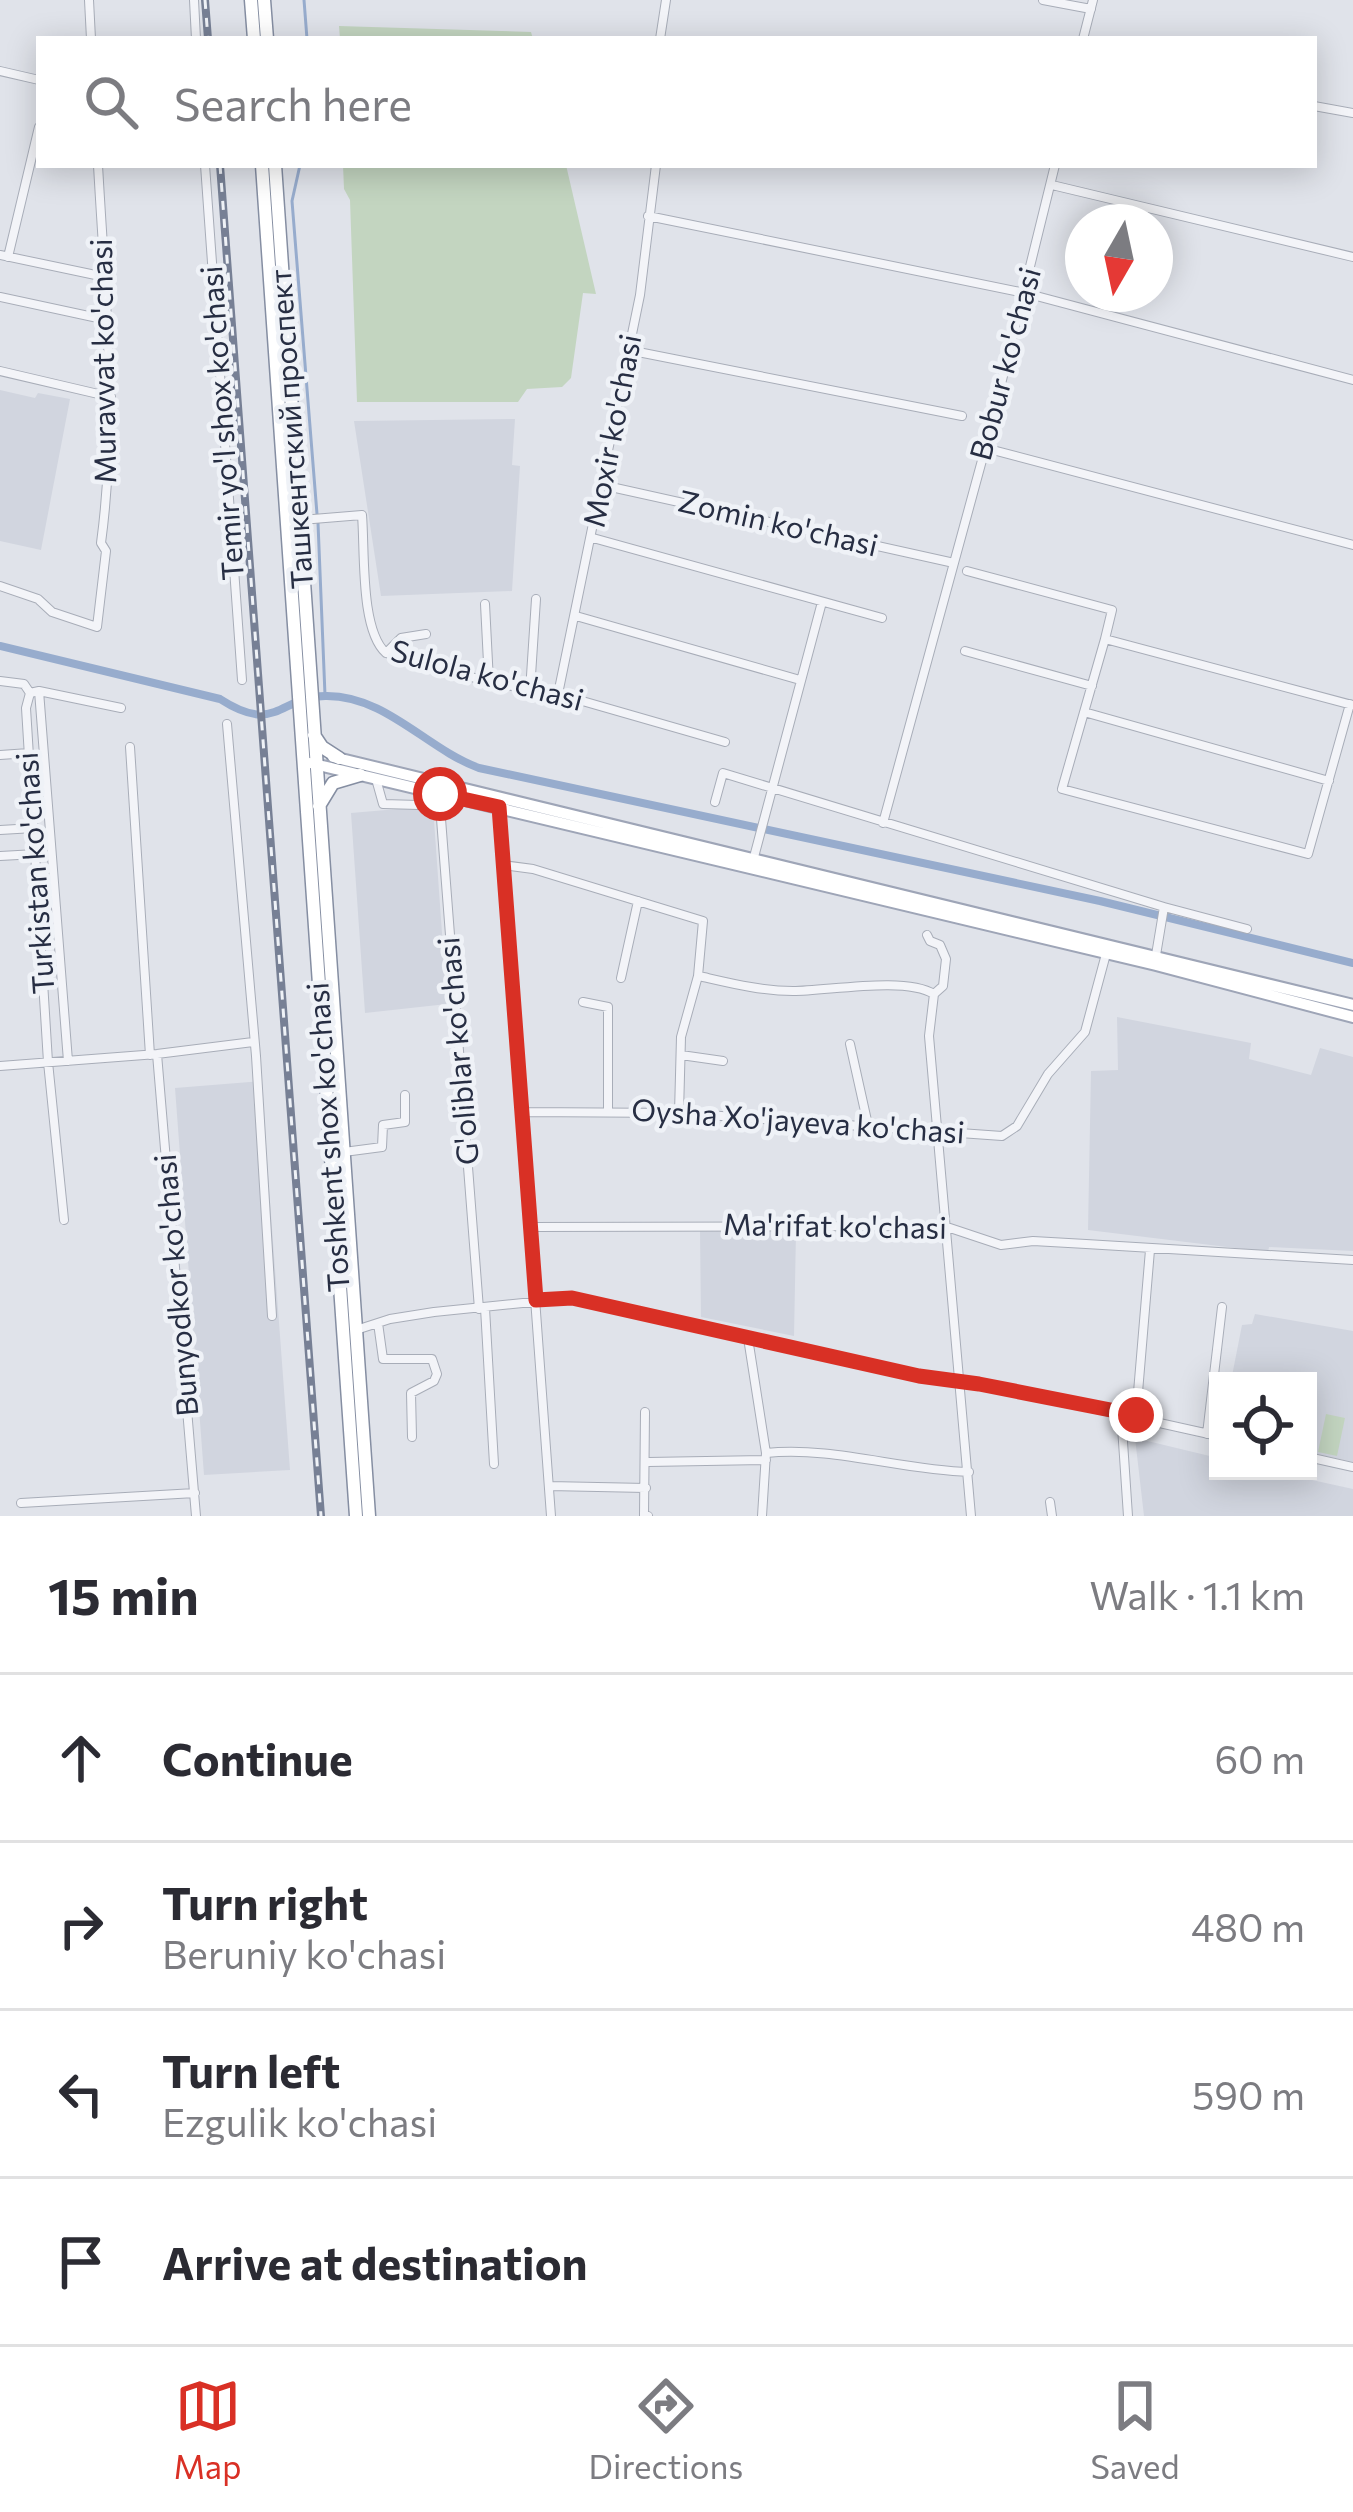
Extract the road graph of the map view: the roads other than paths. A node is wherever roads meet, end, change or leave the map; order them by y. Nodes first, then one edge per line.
1 (89, 0) edge
2 (194, 0) edge
3 (251, 0) edge
4 (264, 0) edge
5 (666, 0) edge
6 (1043, 0) edge
7 (1092, 5) edge
8 (92, 36) edge
9 (196, 36) edge
10 (254, 36) edge
11 (266, 36) edge
12 (660, 36) edge
13 (1084, 36) edge
14 (0, 71) edge
15 (36, 79) edge
16 (1317, 107) edge
17 (1353, 113) edge
18 (36, 139) edge
19 (98, 168) edge
20 (205, 168) edge
21 (262, 168) edge
22 (275, 168) edge
23 (656, 168) edge
24 (1052, 168) edge
25 (1052, 185) junction
26 (648, 216) junction
27 (4, 256) edge
28 (1353, 257) edge
29 (105, 277) junction
30 (1025, 292) junction
31 (0, 297) edge
32 (107, 320) junction
33 (628, 350) junction
34 (0, 371) edge
35 (1353, 380) edge
36 (111, 397) junction
37 (962, 416) dead end
38 (985, 448) junction
39 (602, 485) junction
40 (305, 519) junction
41 (593, 538) junction
42 (1353, 544) edge
43 (954, 563) junction
44 (967, 571) dead end
45 (0, 586) edge
46 (536, 598) dead end
47 (822, 602) junction
48 (485, 604) dead end
49 (576, 616) junction
50 (882, 618) dead end
51 (426, 634) dead end
52 (1105, 639) junction
53 (965, 651) dead end
54 (386, 653) junction
55 (242, 680) dead end
56 (800, 680) junction
57 (0, 681) edge
58 (489, 682) junction
59 (1092, 686) junction
60 (530, 691) junction
61 (35, 692) junction
62 (558, 694) junction
63 (304, 702) junction
64 (1352, 705) edge
65 (121, 708) dead end
66 (1084, 712) junction
67 (226, 724) dead end
68 (313, 730) junction
69 (725, 742) dead end
70 (130, 747) dead end
71 (29, 753) junction
72 (0, 755) edge
73 (339, 758) junction
74 (310, 759) junction
75 (360, 775) junction
76 (376, 779) junction
77 (1329, 781) junction
78 (771, 788) junction
79 (434, 792) junction
80 (715, 802) dead end
81 (499, 807) junction
82 (312, 808) junction
83 (883, 823) junction
84 (34, 828) junction
85 (0, 830) edge
86 (36, 854) junction
87 (0, 856) edge
88 (754, 857) junction
89 (503, 865) junction
90 (638, 901) junction
91 (1164, 909) junction
92 (1247, 929) dead end
93 (927, 934) dead end
94 (1106, 954) junction
95 (1156, 955) junction
96 (698, 976) junction
97 (621, 978) dead end
98 (934, 994) junction
99 (583, 1002) dead end
100 (1353, 1005) edge
101 (1353, 1017) edge
102 (253, 1042) junction
103 (850, 1044) dead end
104 (153, 1054) junction
105 (681, 1055) junction
106 (68, 1061) junction
107 (723, 1061) dead end
108 (48, 1062) junction
109 (0, 1066) edge
110 (404, 1095) dead end
111 (608, 1110) junction
112 (522, 1112) junction
113 (679, 1113) junction
114 (868, 1125) junction
115 (938, 1130) junction
116 (343, 1153) junction
117 (64, 1220) dead end
118 (530, 1226) junction
119 (947, 1227) junction
120 (1150, 1250) junction
121 (1353, 1260) edge
122 (536, 1300) junction
123 (1222, 1307) dead end
124 (482, 1308) junction
125 (272, 1316) dead end
126 (378, 1324) junction
127 (354, 1331) junction
128 (748, 1337) junction
129 (1217, 1372) edge
130 (961, 1382) junction
131 (646, 1412) dead end
132 (1121, 1412) junction
133 (1136, 1415) junction
134 (1209, 1434) edge
135 (412, 1437) dead end
136 (766, 1457) junction
137 (1317, 1459) edge
138 (648, 1462) junction
139 (494, 1464) dead end
140 (1353, 1467) edge
141 (969, 1472) junction
142 (549, 1486) junction
143 (646, 1488) junction
144 (195, 1492) junction
145 (1051, 1502) dead end
146 (21, 1503) dead end
147 (196, 1516) edge
148 (356, 1516) edge
149 (369, 1516) edge
150 (551, 1516) edge
151 (648, 1516) edge
152 (763, 1516) edge
153 (971, 1516) edge
154 (1052, 1516) edge
155 (1128, 1516) edge

1 - 8 street
2 - 9 street
3 - 10 highway
4 - 11 highway
5 - 12 street
6 - 7 street
7 - 13 street
14 - 15 street
16 - 17 street
18 - 27 street
19 - 29 street, Muravvat ko'chasi
20 - 55 street, Temir yo'l shox ko'chasi
21 - 63 highway
22 - 40 highway, Ташкентский проспект
23 - 26 street, Moxir ko'chasi
24 - 25 street, Bobur ko'chasi
25 - 28 street
25 - 30 street, Bobur ko'chasi
26 - 30 street
26 - 33 street, Moxir ko'chasi
27 - 29 street
29 - 32 street, Muravvat ko'chasi
30 - 35 street
30 - 38 street, Bobur ko'chasi
31 - 32 street
32 - 36 street, Muravvat ko'chasi
33 - 37 street
33 - 39 street, Moxir ko'chasi
34 - 36 street
36 - 45 street, Muravvat ko'chasi
38 - 42 street
38 - 43 street, Bobur ko'chasi
39 - 41 street, Moxir ko'chasi
39 - 43 street, Zomin ko'chasi
40 - 54 street, Sulola ko'chasi
40 - 63 highway, Ташкентский проспект
41 - 47 street
41 - 49 street, Moxir ko'chasi
43 - 83 street, Bobur ko'chasi
44 - 52 street
46 - 60 street
47 - 50 street
47 - 56 street
48 - 58 street
49 - 56 street
49 - 62 street, Moxir ko'chasi
51 - 54 street
52 - 59 street
52 - 64 street
53 - 59 street
54 - 58 street, Sulola ko'chasi
56 - 78 street
57 - 61 street
58 - 60 street, Sulola ko'chasi
59 - 66 street
60 - 62 street, Sulola ko'chasi
61 - 65 street
61 - 71 street, Turkistan ko'chasi
61 - 106 street, Turkistan ko'chasi
62 - 69 street, Sulola ko'chasi
63 - 68 highway
63 - 74 highway
64 - 77 street
66 - 77 street
66 - 77 street
67 - 102 street
68 - 73 highway
68 - 74 highway
70 - 104 street, Bunyodkor ko'chasi
71 - 72 street
71 - 84 street, Turkistan ko'chasi
73 - 74 main road
73 - 88 main road
74 - 75 main road
74 - 82 highway
75 - 76 main road
75 - 82 highway
76 - 79 main road
76 - 79 street
78 - 80 street
78 - 83 street
78 - 88 street
79 - 81 main road
79 - 124 street, G'oliblar ko'chasi
81 - 89 street
81 - 94 main road
82 - 116 highway, Toshkent shox ko'chasi
82 - 148 highway, Toshkent shox ko'chasi
83 - 91 street
84 - 85 street
84 - 86 street, Turkistan ko'chasi
86 - 87 street
86 - 108 street, Turkistan ko'chasi
88 - 95 main road
89 - 90 street
89 - 112 street
90 - 96 street
90 - 97 street
91 - 92 street
91 - 95 street
93 - 98 street
94 - 101 main road
94 - 115 street, Oysha Xo'jayeva ko'chasi
95 - 100 main road
96 - 98 street
96 - 105 street
98 - 115 street
99 - 111 street
102 - 104 street
102 - 125 street
103 - 114 street
104 - 106 street
104 - 144 street, Bunyodkor ko'chasi
105 - 107 street
105 - 113 street
106 - 108 street
108 - 109 street
108 - 117 street, Turkistan ko'chasi
110 - 116 street
111 - 112 street, Oysha Xo'jayeva ko'chasi
111 - 113 street, Oysha Xo'jayeva ko'chasi
112 - 118 street
113 - 114 street, Oysha Xo'jayeva ko'chasi
114 - 115 street, Oysha Xo'jayeva ko'chasi
115 - 119 street
116 - 127 highway, Toshkent shox ko'chasi
118 - 119 street, Ma'rifat ko'chasi
118 - 122 street
119 - 120 street, Ma'rifat ko'chasi
119 - 130 street
120 - 121 street, Ma'rifat ko'chasi
120 - 133 street
122 - 124 street
122 - 128 street
122 - 142 street
123 - 129 street
124 - 126 street
124 - 139 street, G'oliblar ko'chasi
126 - 127 street
126 - 135 street
127 - 149 highway, Toshkent shox ko'chasi
128 - 130 street
128 - 136 street
130 - 132 street
130 - 141 street
131 - 138 street
132 - 133 street
132 - 155 street
133 - 134 street
136 - 138 street
136 - 141 street
136 - 152 street
137 - 140 street
138 - 143 street
141 - 153 street
142 - 143 street
142 - 150 street
143 - 151 street
144 - 146 street
144 - 147 street, Bunyodkor ko'chasi
145 - 154 street

